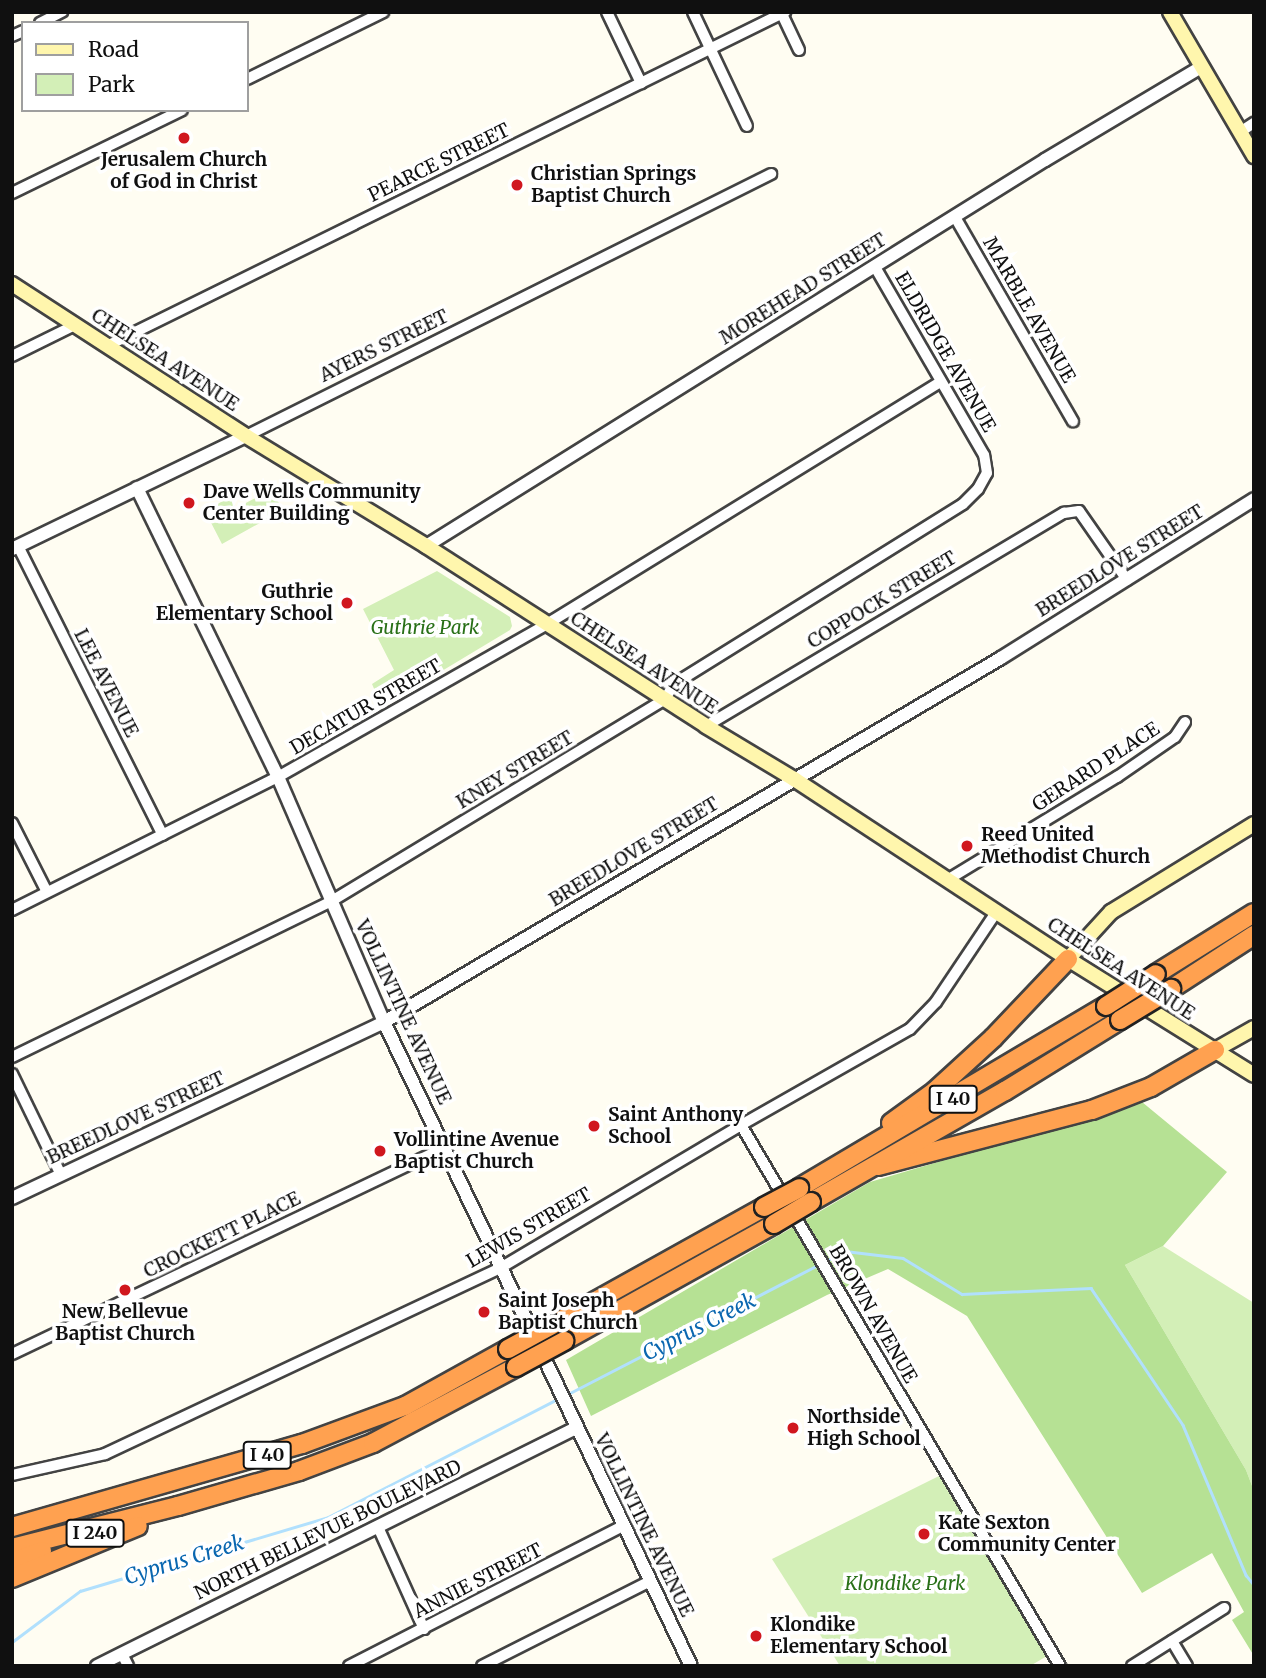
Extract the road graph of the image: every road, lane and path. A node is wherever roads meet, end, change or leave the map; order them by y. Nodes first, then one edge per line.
1 (62, 12) edge
2 (383, 12) edge
3 (607, 12) edge
4 (693, 12) edge
5 (1170, 12) edge
6 (782, 13) edge
7 (44, 21) edge
8 (710, 49) junction
9 (799, 50) dead end
10 (1201, 67) junction
11 (248, 79) edge
12 (641, 83) junction
13 (178, 112) edge
14 (1254, 123) edge
15 (747, 126) dead end
16 (1240, 132) junction
17 (1254, 156) edge
18 (771, 174) dead end
19 (12, 193) edge
20 (955, 216) junction
21 (875, 267) junction
22 (12, 284) edge
23 (75, 325) junction
24 (109, 345) junction
25 (12, 356) edge
26 (941, 382) junction
27 (1073, 421) dead end
28 (246, 436) junction
29 (984, 455) joint
30 (137, 488) junction
31 (1254, 499) edge
32 (426, 546) junction
33 (15, 548) edge
34 (1127, 580) junction
35 (547, 624) junction
36 (665, 699) junction
37 (1185, 722) dead end
38 (706, 726) junction
39 (278, 777) junction
40 (794, 779) junction
41 (12, 823) edge
42 (1254, 824) edge
43 (163, 835) junction
44 (949, 879) junction
45 (47, 892) junction
46 (330, 902) junction
47 (12, 910) edge
48 (998, 911) junction
49 (1254, 913) edge
50 (1254, 935) edge
51 (1068, 959) junction
52 (384, 1022) junction
53 (1254, 1028) edge
54 (1215, 1050) junction
55 (12, 1057) edge
56 (12, 1074) edge
57 (1254, 1075) edge
58 (741, 1125) junction
59 (446, 1147) junction
60 (878, 1166) junction
61 (61, 1175) junction
62 (822, 1175) junction
63 (12, 1198) edge
64 (502, 1267) junction
65 (12, 1354) edge
66 (576, 1428) junction
67 (12, 1475) edge
68 (206, 1499) junction
69 (178, 1506) junction
70 (623, 1526) junction
71 (12, 1527) edge
72 (378, 1527) junction
73 (12, 1548) edge
74 (12, 1562) edge
75 (12, 1578) edge
76 (650, 1581) junction
77 (1224, 1608) dead end
78 (424, 1629) junction
79 (1172, 1641) junction
80 (122, 1654) junction
81 (1055, 1664) edge
82 (97, 1666) edge
83 (128, 1666) edge
84 (349, 1666) edge
85 (482, 1666) edge
86 (691, 1666) edge
87 (1132, 1666) edge
88 (1187, 1666) edge

1 - 7 street
2 - 11 street
3 - 12 street
4 - 8 street
5 - 10 main road
6 - 8 street, PEARCE STREET
6 - 9 street
8 - 12 street, PEARCE STREET
8 - 15 street
10 - 16 main road
10 - 20 street, MOREHEAD STREET
12 - 24 street, PEARCE STREET
13 - 19 street
14 - 16 street
16 - 17 main road
18 - 28 street, AYERS STREET
20 - 21 street, MOREHEAD STREET
20 - 27 street, MARBLE AVENUE
21 - 26 street, ELDRIDGE AVENUE
21 - 32 street, MOREHEAD STREET
22 - 23 main road, CHELSEA AVENUE
23 - 24 main road, CHELSEA AVENUE
23 - 25 street
24 - 28 main road, CHELSEA AVENUE
26 - 29 street, ELDRIDGE AVENUE
26 - 35 street, DECATUR STREET
28 - 30 street, AYERS STREET
28 - 32 main road, CHELSEA AVENUE
29 - 36 street, KNEY STREET
30 - 33 street, AYERS STREET
30 - 39 street, VOLLINTINE AVENUE
31 - 34 street, BREEDLOVE STREET
32 - 35 main road, CHELSEA AVENUE
33 - 43 street, LEE AVENUE
34 - 38 street, COPPOCK STREET
34 - 40 street, BREEDLOVE STREET
35 - 36 main road, CHELSEA AVENUE
35 - 39 street, DECATUR STREET
36 - 38 main road, CHELSEA AVENUE
36 - 46 street, KNEY STREET
37 - 44 street, GERARD PLACE
38 - 40 main road, CHELSEA AVENUE
39 - 43 street, DECATUR STREET
39 - 46 street, VOLLINTINE AVENUE
40 - 44 main road, CHELSEA AVENUE
40 - 52 street, BREEDLOVE STREET
41 - 45 street
42 - 51 main road
43 - 45 street, DECATUR STREET
44 - 48 main road, CHELSEA AVENUE
45 - 47 street, DECATUR STREET
46 - 52 street, VOLLINTINE AVENUE
46 - 55 street, KNEY STREET
48 - 51 main road, CHELSEA AVENUE
48 - 58 street, LEWIS STREET
49 - 62 highway, I 40, bridge
50 - 60 highway, I 40, bridge
51 - 54 main road, CHELSEA AVENUE
51 - 62 highway
52 - 59 street, VOLLINTINE AVENUE
52 - 61 street, BREEDLOVE STREET
53 - 54 main road
54 - 57 main road, CHELSEA AVENUE
54 - 60 highway
56 - 61 street
58 - 64 street, LEWIS STREET
58 - 81 street, BROWN AVENUE
59 - 64 street, VOLLINTINE AVENUE
59 - 65 street, CROCKETT PLACE
60 - 68 highway, I 40, bridge
61 - 63 street, BREEDLOVE STREET
62 - 71 highway, I 40, bridge
64 - 66 street, VOLLINTINE AVENUE
64 - 67 street, LEWIS STREET
66 - 70 street, VOLLINTINE AVENUE
66 - 72 street, NORTH BELLEVUE BOULEVARD
68 - 69 highway, I 40
68 - 75 highway
69 - 73 highway, I 40
69 - 74 highway, I 240
70 - 76 street, VOLLINTINE AVENUE
70 - 78 street, ANNIE STREET
72 - 78 street
72 - 80 street, NORTH BELLEVUE BOULEVARD
76 - 85 street
76 - 86 street, VOLLINTINE AVENUE
77 - 79 street
78 - 84 street, ANNIE STREET
79 - 87 street
79 - 88 street
80 - 82 street, NORTH BELLEVUE BOULEVARD
80 - 83 street

